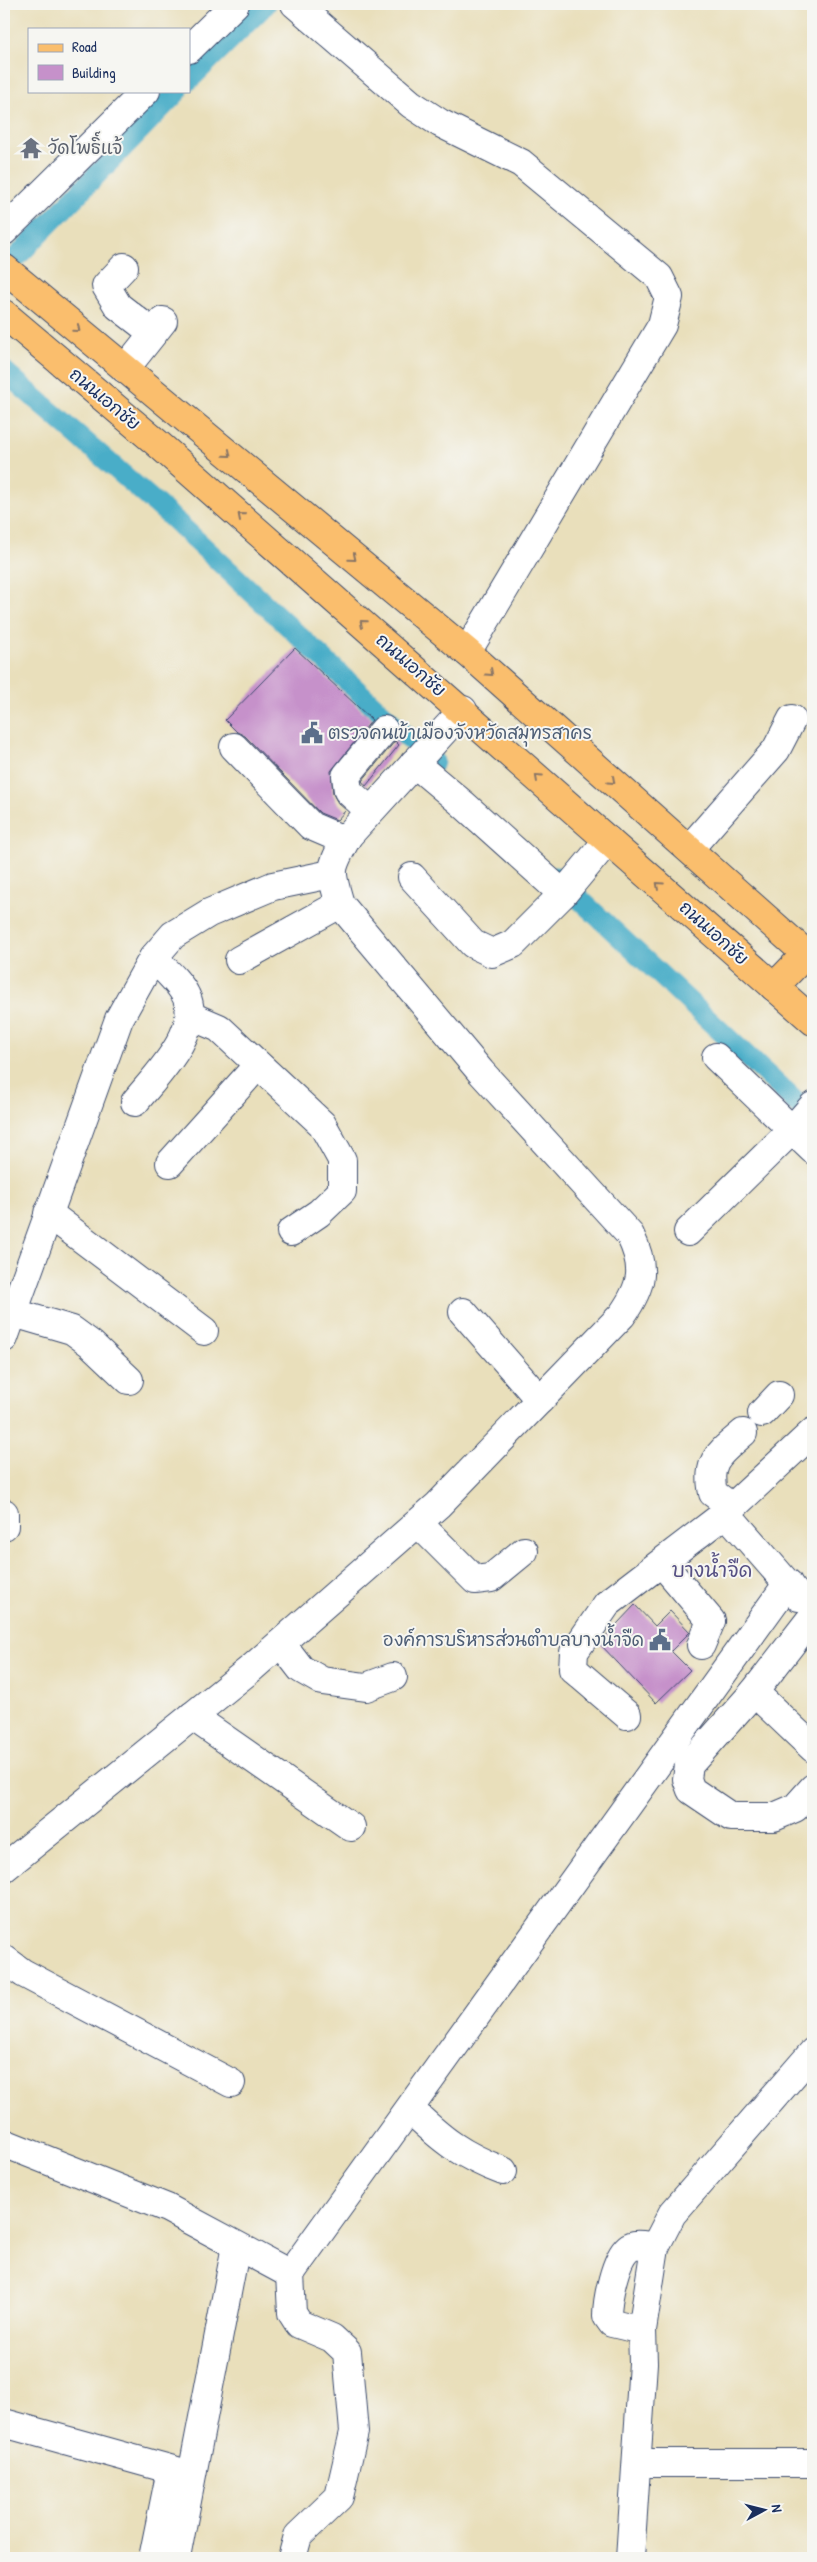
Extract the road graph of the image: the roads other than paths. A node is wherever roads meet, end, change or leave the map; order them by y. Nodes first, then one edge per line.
1 (236, 4) edge
2 (298, 6) edge
3 (190, 49) edge
4 (145, 92) edge
5 (4, 231) edge
6 (4, 268) edge
7 (124, 268) dead end
8 (13, 321) edge
9 (125, 369) junction
10 (467, 652) junction
11 (456, 718) junction
12 (792, 719) dead end
13 (384, 730) dead end
14 (234, 747) dead end
15 (421, 755) junction
16 (369, 810) junction
17 (348, 836) junction
18 (608, 840) junction
19 (689, 849) junction
20 (331, 874) junction
21 (412, 877) dead end
22 (566, 891) junction
23 (340, 904) junction
24 (810, 957) edge
25 (152, 958) junction
26 (239, 960) dead end
27 (774, 986) junction
28 (191, 1016) junction
29 (813, 1021) edge
30 (716, 1056) dead end
31 (258, 1065) junction
32 (135, 1102) dead end
33 (802, 1119) edge
34 (813, 1150) edge
35 (170, 1163) dead end
36 (48, 1213) junction
37 (291, 1232) dead end
38 (688, 1232) dead end
39 (463, 1312) dead end
40 (14, 1313) junction
41 (204, 1331) dead end
42 (4, 1338) edge
43 (129, 1380) dead end
44 (540, 1400) junction
45 (813, 1432) edge
46 (743, 1433) dead end
47 (729, 1510) junction
48 (4, 1513) edge
49 (418, 1523) junction
50 (4, 1526) edge
51 (524, 1551) dead end
52 (662, 1563) junction
53 (788, 1583) junction
54 (813, 1616) edge
55 (281, 1643) junction
56 (701, 1645) dead end
57 (393, 1677) dead end
58 (754, 1692) junction
59 (627, 1714) dead end
60 (192, 1716) junction
61 (813, 1748) edge
62 (813, 1788) edge
63 (350, 1826) dead end
64 (4, 1868) edge
65 (4, 1959) edge
66 (813, 2052) edge
67 (232, 2083) dead end
68 (410, 2109) junction
69 (4, 2144) edge
70 (503, 2171) dead end
71 (236, 2246) junction
72 (655, 2247) junction
73 (290, 2274) junction
74 (642, 2330) junction
75 (4, 2423) edge
76 (637, 2463) junction
77 (813, 2463) edge
78 (181, 2472) junction
79 (153, 2558) edge
80 (176, 2558) edge
81 (292, 2558) edge
82 (630, 2558) edge

1 - 3 street
2 - 10 street
4 - 5 street
6 -> 9 main road, ถนนเอกชัย
7 - 9 street
11 -> 8 main road, ถนนเอกชัย
9 -> 10 main road, ถนนเอกชัย
10 -> 19 main road, ถนนเอกชัย
11 - 15 street
18 -> 11 main road, ถนนเอกชัย
12 - 19 street
13 - 16 street
14 - 17 street
15 - 16 street
15 - 22 street
16 - 17 street
17 - 20 street
18 - 22 street
27 -> 18 main road, ถนนเอกชัย
19 - 24 main road, ถนนเอกชัย
20 - 23 street
20 - 25 street
21 - 22 street
23 - 26 street
23 - 44 street
24 - 27 main road
25 - 28 street
25 - 36 street
27 - 29 main road, ถนนเอกชัย
28 - 31 street
28 - 32 street
30 - 33 street
31 - 35 street
31 - 37 street
33 - 34 street
33 - 38 street
36 - 40 street
36 - 41 street
39 - 44 street
40 - 42 street
40 - 43 street
44 - 49 street
45 - 47 street
46 - 47 street
47 - 52 street
47 - 53 street
48 - 50 street
49 - 51 street
49 - 55 street
52 - 56 street
52 - 59 street
53 - 54 street
53 - 68 street
54 - 58 street
55 - 57 street
55 - 60 street
58 - 61 street
58 - 62 street
60 - 63 street
60 - 64 street
65 - 67 street
66 - 72 street
68 - 70 street
68 - 73 street
69 - 71 street
71 - 73 street
71 - 78 street
72 - 74 street
72 - 74 street
73 - 81 street
74 - 76 street
75 - 78 street
76 - 77 street
76 - 82 street
78 - 79 street
78 - 80 street

